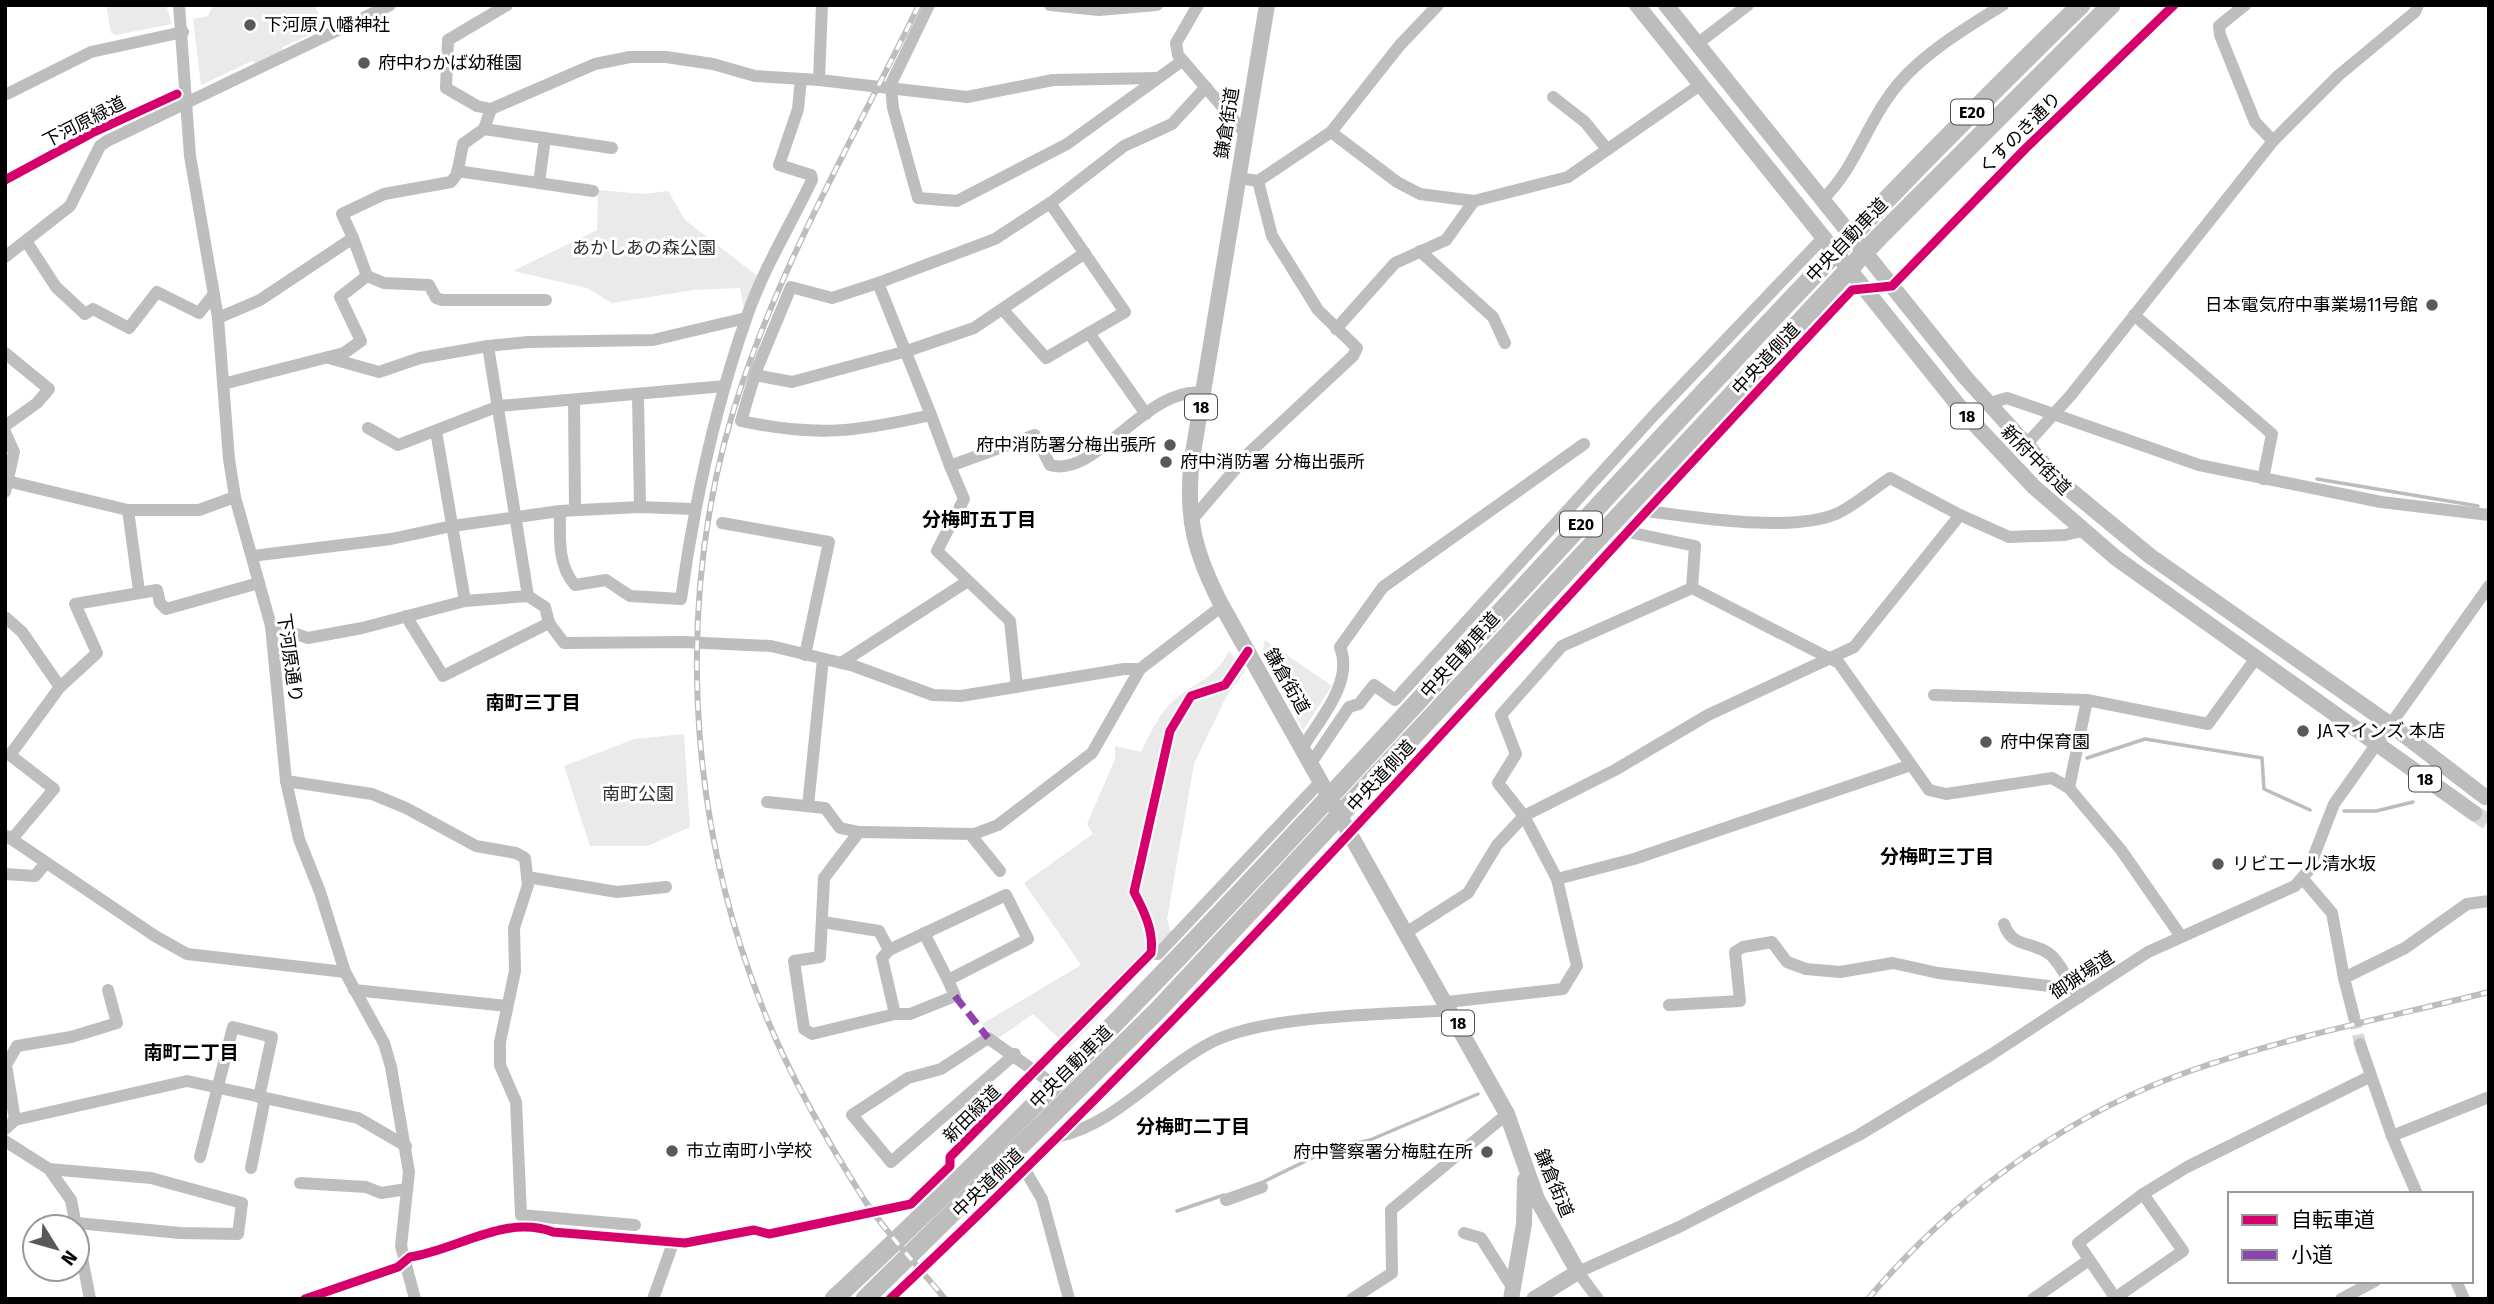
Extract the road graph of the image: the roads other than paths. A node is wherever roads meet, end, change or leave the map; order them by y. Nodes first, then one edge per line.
1 (179, 5) edge
2 (390, 5) edge
3 (822, 5) edge
4 (929, 5) edge
5 (1050, 5) edge
6 (1157, 5) edge
7 (1198, 5) edge
8 (1267, 5) edge
9 (1438, 5) edge
10 (1637, 5) edge
11 (1666, 5) edge
12 (1748, 5) edge
13 (2003, 5) edge
14 (2081, 5) edge
15 (2110, 5) edge
16 (2174, 5) edge
17 (2245, 5) edge
18 (2418, 5) edge
19 (512, 7) edge
20 (183, 32) junction
21 (1697, 44) junction
22 (1182, 61) junction
23 (1158, 78) junction
24 (801, 79) junction
25 (819, 80) junction
26 (1700, 85) junction
27 (1206, 87) junction
28 (890, 88) junction
29 (5, 95) edge
30 (1553, 97) dead end
31 (186, 101) junction
32 (491, 109) junction
33 (484, 130) junction
34 (1245, 132) junction
35 (1331, 132) junction
36 (545, 138) junction
37 (2273, 141) junction
38 (612, 148) dead end
39 (1606, 148) junction
40 (457, 171) junction
41 (1238, 178) junction
42 (1258, 181) junction
43 (539, 183) junction
44 (593, 191) dead end
45 (1822, 200) junction
46 (1474, 201) junction
47 (1051, 203) junction
48 (353, 238) junction
49 (1823, 238) junction
50 (26, 241) junction
51 (1420, 251) junction
52 (1085, 253) junction
53 (5, 257) edge
54 (367, 276) junction
55 (878, 283) junction
56 (1892, 286) junction
57 (1864, 288) junction
58 (214, 294) junction
59 (546, 300) dead end
60 (1003, 310) junction
61 (2134, 315) junction
62 (218, 318) junction
63 (746, 318) junction
64 (1336, 329) junction
65 (1089, 333) junction
66 (1505, 343) dead end
67 (488, 346) junction
68 (907, 351) junction
69 (5, 353) edge
70 (329, 358) junction
71 (755, 376) junction
72 (223, 384) junction
73 (726, 386) junction
74 (1203, 393) junction
75 (638, 395) junction
76 (574, 400) junction
77 (1987, 404) junction
78 (499, 406) junction
79 (1146, 414) junction
80 (2053, 414) junction
81 (931, 415) junction
82 (5, 426) edge
83 (368, 428) dead end
84 (436, 430) junction
85 (5, 432) edge
86 (1584, 444) dead end
87 (2025, 446) junction
88 (950, 466) junction
89 (2263, 479) junction
90 (6, 487) edge
91 (235, 496) junction
92 (640, 507) junction
93 (575, 509) junction
94 (693, 509) junction
95 (128, 510) junction
96 (560, 511) junction
97 (1646, 512) junction
98 (1960, 515) junction
99 (2489, 515) edge
100 (515, 516) junction
101 (1190, 522) junction
102 (722, 523) dead end
103 (452, 526) junction
104 (2082, 531) junction
105 (1628, 532) junction
106 (253, 555) junction
107 (968, 581) junction
108 (259, 583) junction
109 (2489, 586) edge
110 (1692, 588) junction
111 (139, 591) junction
112 (528, 596) junction
113 (465, 601) junction
114 (1222, 606) junction
115 (406, 616) junction
116 (5, 617) edge
117 (549, 624) junction
118 (271, 625) junction
119 (805, 654) junction
120 (823, 659) junction
121 (1833, 659) junction
122 (2256, 659) junction
123 (841, 663) junction
124 (1140, 669) junction
125 (60, 687) junction
126 (1017, 687) junction
127 (1934, 695) dead end
128 (2087, 700) junction
129 (2391, 725) junction
130 (2377, 745) junction
131 (1303, 747) junction
132 (1311, 763) junction
133 (1911, 765) junction
134 (286, 781) junction
135 (1321, 781) junction
136 (2069, 788) junction
137 (2485, 797) tunnel mouth
138 (767, 802) dead end
139 (808, 806) junction
140 (2474, 813) tunnel mouth
141 (1524, 816) junction
142 (859, 832) junction
143 (1350, 832) junction
144 (970, 834) junction
145 (9, 837) edge
146 (46, 863) junction
147 (1000, 871) dead end
148 (5, 874) edge
149 (527, 877) junction
150 (1557, 879) junction
151 (2303, 879) junction
152 (666, 887) dead end
153 (2489, 901) edge
154 (824, 922) junction
155 (2004, 924) dead end
156 (1407, 932) junction
157 (924, 933) junction
158 (2180, 935) junction
159 (889, 950) junction
160 (1151, 953) dead end
161 (345, 972) junction
162 (2344, 978) junction
163 (948, 980) junction
164 (108, 990) dead end
165 (354, 990) junction
166 (2077, 993) junction
167 (507, 1006) junction
168 (1449, 1006) junction
169 (1669, 1006) dead end
170 (895, 1014) junction
171 (2354, 1017) tunnel mouth
172 (2360, 1044) tunnel mouth
173 (1015, 1054) junction
174 (2369, 1077) junction
175 (216, 1088) junction
176 (262, 1097) junction
177 (2489, 1097) edge
178 (1084, 1110) junction
179 (1507, 1114) junction
180 (10, 1125) edge
181 (2392, 1136) junction
182 (1056, 1137) junction
183 (5, 1141) edge
184 (405, 1146) junction
185 (200, 1157) dead end
186 (251, 1168) dead end
187 (1524, 1168) junction
188 (49, 1169) junction
189 (1025, 1170) junction
190 (300, 1183) dead end
191 (1262, 1187) dead end
192 (407, 1189) junction
193 (2416, 1192) edge
194 (2143, 1194) junction
195 (1226, 1200) dead end
196 (74, 1213) edge
197 (91, 1224) edge
198 (635, 1225) dead end
199 (1464, 1233) dead end
200 (673, 1242) dead end
201 (2089, 1260) junction
202 (1578, 1272) junction
203 (2371, 1283) edge
204 (2457, 1283) edge
205 (1513, 1294) edge
206 (1591, 1296) edge
207 (2115, 1298) edge
208 (415, 1299) edge
209 (653, 1299) edge
210 (834, 1299) edge
211 (865, 1299) edge
212 (890, 1299) edge
213 (1069, 1299) edge
214 (1352, 1299) edge
215 (1534, 1299) edge
216 (2033, 1299) edge
217 (2342, 1299) edge
218 (2464, 1299) edge

1 - 20 street, 下河原通り
2 - 31 street
3 - 25 street
4 - 28 street
5 - 6 street
7 - 22 street
8 - 34 main road, 鎌倉街道 / 18
9 - 35 street
10 - 26 main road, 新府中街道 / 18
11 - 21 main road, 新府中街道 / 18
12 - 21 street
13 - 45 street
14 - 210 highway, 中央自動車道 / E20
15 - 211 highway, 中央自動車道 / E20
16 - 56 street, くすのき通り
17 - 37 street
18 - 37 street
19 - 32 street
20 - 29 street
20 - 31 street, 下河原通り
21 - 45 main road, 新府中街道 / 18
22 - 23 street
22 - 27 street
23 - 28 street
23 - 28 street
24 - 25 street
24 - 32 street
24 - 63 street
25 - 28 street
26 - 39 street
26 - 49 main road, 新府中街道 / 18
27 - 34 street
27 - 47 street
30 - 39 street
31 - 50 street
31 - 58 street, 下河原通り
32 - 33 street
33 - 36 street
33 - 40 street
34 - 41 main road, 鎌倉街道 / 18
35 - 42 street
35 - 46 street
36 - 38 street
36 - 43 street
37 - 61 street
39 - 46 street
40 - 43 street
40 - 48 street
41 - 42 street
41 - 74 main road, 鎌倉街道 / 18
42 - 64 street
43 - 44 street
45 - 56 main road, 新府中街道 / 18
46 - 51 street
47 - 52 street
47 - 55 street
48 - 54 street
48 - 62 street
49 - 57 main road, 新府中街道 / 18
49 - 132 street
50 - 53 street
50 - 58 street
51 - 64 street
51 - 66 street
52 - 60 street
52 - 65 street
54 - 59 street
54 - 70 street
55 - 68 street
55 - 71 street
56 - 57 street
56 - 77 main road, 新府中街道 / 18
57 - 97 street, 中央道側道
57 - 104 main road, 新府中街道 / 18
58 - 62 street, 下河原通り
60 - 65 street
60 - 68 street
61 - 80 street
61 - 89 street
62 - 72 street, 下河原通り
63 - 67 street
63 - 73 street
64 - 101 street
65 - 79 street
67 - 70 street
67 - 78 street
68 - 71 street
68 - 81 street
69 - 82 street
70 - 72 street
71 - 81 street
72 - 91 street, 下河原通り
73 - 75 street
73 - 94 street
74 - 79 street
74 - 101 main road, 鎌倉街道 / 18
75 - 76 street
75 - 92 street
76 - 78 street
76 - 93 street
77 - 80 street
77 - 87 main road, 新府中街道 / 18
78 - 84 street
78 - 100 street
79 - 88 street
80 - 87 street
80 - 89 street
81 - 88 street
83 - 84 street
84 - 103 street
85 - 90 street
86 - 131 street
87 - 129 main road, 新府中街道 / 18
88 - 107 street
89 - 99 street
90 - 95 street
91 - 95 street
91 - 106 street, 下河原通り
92 - 93 street
92 - 94 street
93 - 96 street
94 - 96 street
95 - 111 street
96 - 100 street
97 - 98 street
97 - 105 street, 中央道側道
98 - 104 street
98 - 121 street
100 - 103 street
100 - 112 street
101 - 114 main road, 鎌倉街道 / 18
102 - 119 street
103 - 106 street
103 - 113 street
104 - 122 main road, 新府中街道 / 18
105 - 110 street
105 - 143 street, 中央道側道
106 - 108 street, 下河原通り
107 - 123 street
107 - 126 street
108 - 111 street
108 - 118 street, 下河原通り
109 - 129 street
110 - 121 street
110 - 141 street
111 - 125 street
112 - 113 street
112 - 117 street
113 - 115 street
114 - 124 street
114 - 131 main road, 鎌倉街道 / 18
115 - 117 street
115 - 118 street
116 - 125 street
117 - 119 street
118 - 134 street, 下河原通り
119 - 120 street
120 - 123 street
120 - 139 street
121 - 133 street
121 - 141 street
122 - 128 street
122 - 130 main road, 新府中街道 / 18
123 - 126 street
124 - 126 street
124 - 144 street
125 - 145 street
127 - 128 street
128 - 136 street
129 - 130 street
129 - 137 main road, 新府中街道 / 18
130 - 140 main road, 新府中街道 / 18
130 - 151 street
131 - 132 main road, 鎌倉街道 / 18
132 - 135 main road, 鎌倉街道 / 18
133 - 136 street
133 - 150 street
134 - 149 street
134 - 161 street, 下河原通り
135 - 143 main road, 鎌倉街道 / 18
135 - 160 street
136 - 158 street
138 - 139 street
139 - 142 street
141 - 150 street
141 - 156 street
142 - 144 street
142 - 154 street
143 - 156 main road, 鎌倉街道 / 18
143 - 178 street, 中央道側道
144 - 147 street
145 - 146 street
146 - 148 street
146 - 161 street
149 - 152 street
149 - 167 street
150 - 168 street
151 - 158 street, 御猟場道
151 - 162 street
153 - 162 street
154 - 159 street
154 - 170 street
155 - 166 street
156 - 168 main road, 鎌倉街道 / 18
157 - 159 street
157 - 163 street
157 - 163 street
158 - 166 street, 御猟場道
159 - 170 street
161 - 165 street, 下河原通り
162 - 171 street
163 - 170 street
164 - 180 street
165 - 167 street
165 - 184 street, 下河原通り
166 - 169 street
166 - 202 street, 御猟場道
167 - 198 street
168 - 179 main road, 鎌倉街道 / 18
168 - 182 street
172 - 174 street
173 - 173 street
173 - 178 street
174 - 181 street
174 - 194 street
175 - 176 street
175 - 176 street
175 - 180 street
175 - 185 street
176 - 184 street
176 - 186 street
177 - 181 street
178 - 182 street, 中央道側道
179 - 187 main road, 鎌倉街道 / 18
179 - 214 street
181 - 193 street
182 - 189 street, 中央道側道
183 - 188 street
184 - 192 street, 下河原通り
187 - 202 main road, 鎌倉街道 / 18
187 - 205 main road, 18
188 - 196 street
188 - 197 street
189 - 212 street, 中央道側道
189 - 213 street
190 - 192 street
191 - 195 street
192 - 208 street, 下河原通り
194 - 201 street
194 - 207 street
199 - 205 street
200 - 209 street
201 - 207 street
201 - 216 street
202 - 206 street
202 - 215 main road
203 - 217 street
204 - 218 street

